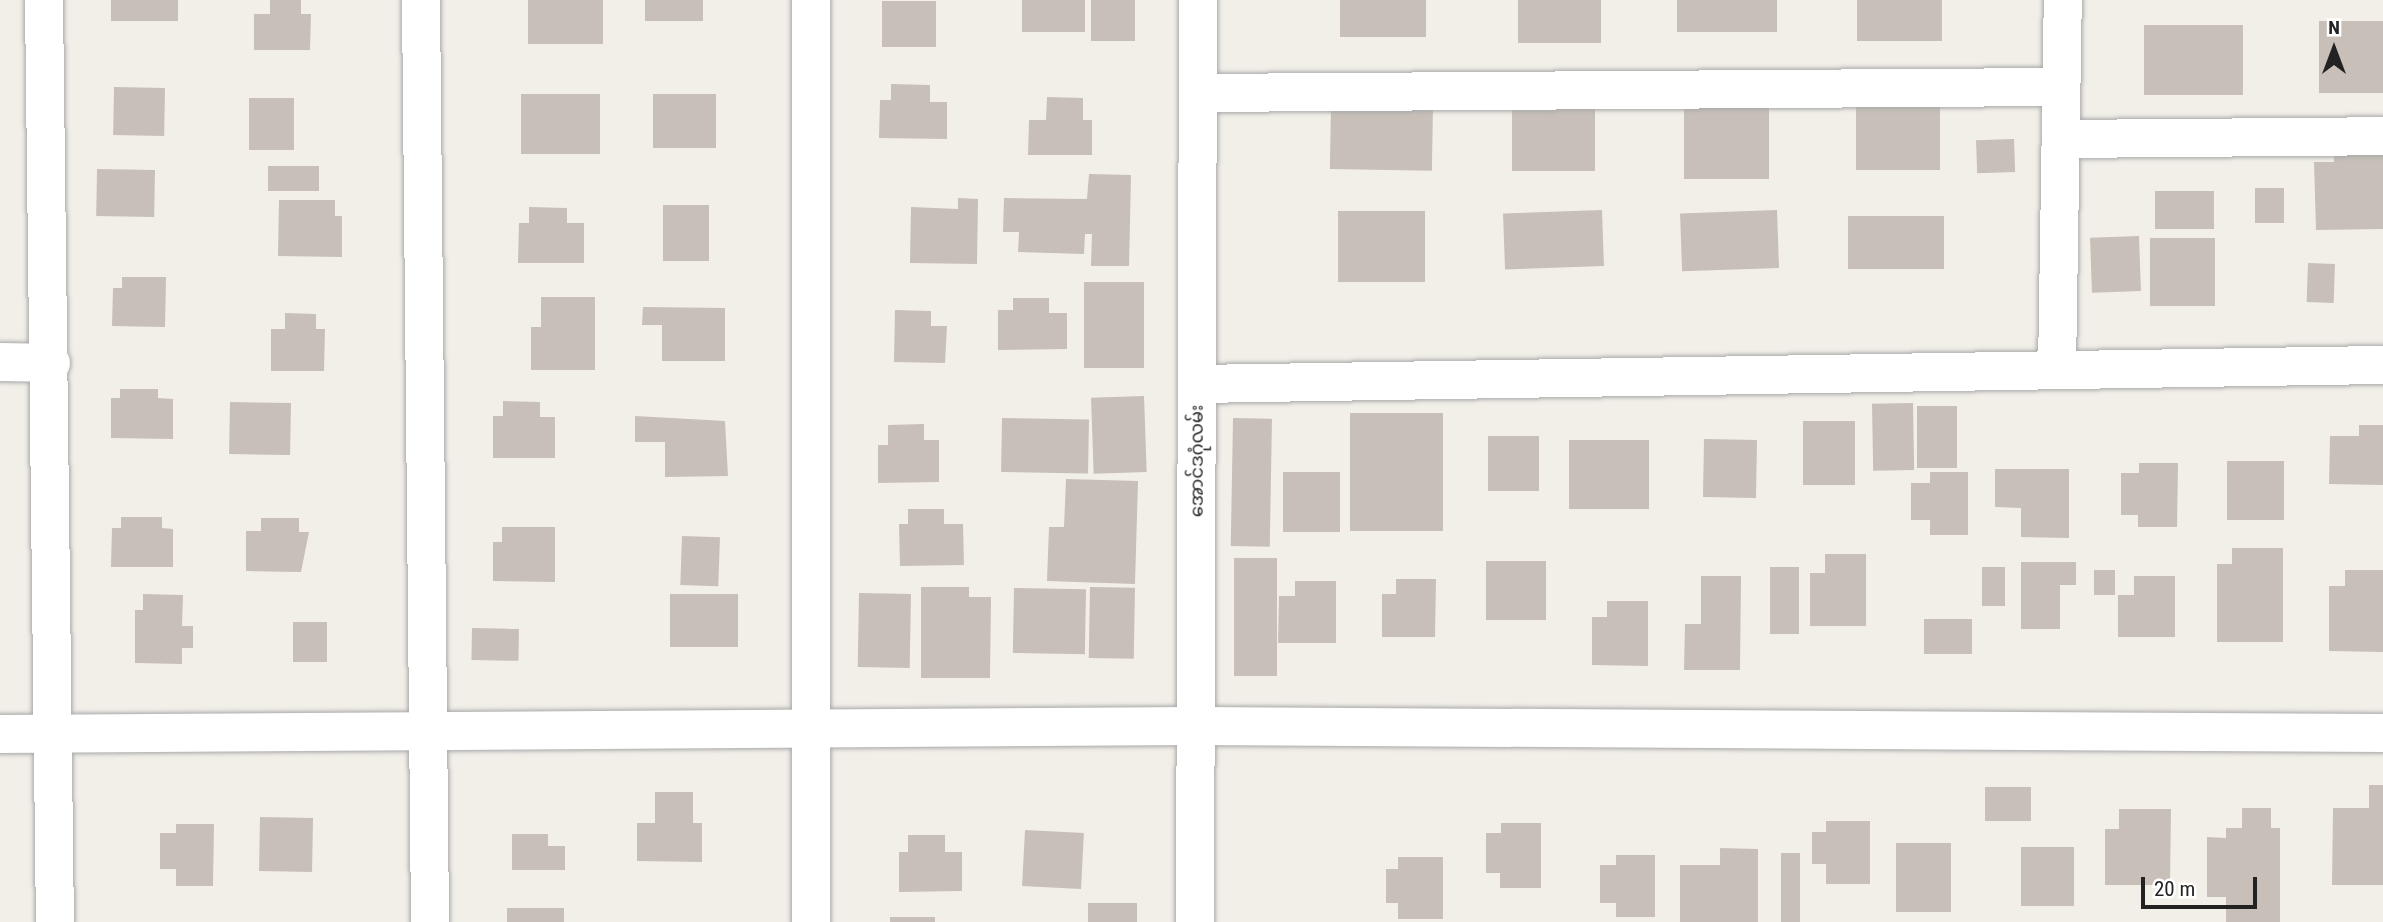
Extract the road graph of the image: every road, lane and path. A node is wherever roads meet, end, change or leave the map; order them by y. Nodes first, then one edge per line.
1 (44, 0) edge
2 (421, 0) edge
3 (811, 0) edge
4 (1198, 0) edge
5 (2063, 0) edge
6 (2061, 87) junction
7 (1198, 93) junction
8 (2383, 136) edge
9 (2061, 139) junction
10 (0, 362) edge
11 (51, 363) junction
12 (2383, 365) edge
13 (2057, 370) junction
14 (1197, 384) junction
15 (1195, 726) junction
16 (811, 729) junction
17 (431, 732) junction
18 (2383, 733) edge
19 (0, 734) edge
20 (57, 734) junction
21 (55, 922) edge
22 (430, 922) edge
23 (811, 922) edge
24 (1195, 922) edge

1 - 11 street
2 - 17 street
3 - 16 street
4 - 7 street, အောင်ဒဂုံလမ်း
5 - 6 street
6 - 7 street
6 - 9 street
7 - 14 street, အောင်ဒဂုံလမ်း
8 - 9 street
9 - 13 street
10 - 11 street
11 - 20 street
12 - 13 street
13 - 14 street
14 - 15 street, အောင်ဒဂုံလမ်း
15 - 16 street
15 - 18 street
15 - 24 street, အောင်ဒဂုံလမ်း
16 - 17 street
16 - 23 street
17 - 20 street
17 - 22 street
19 - 20 street
20 - 21 street

